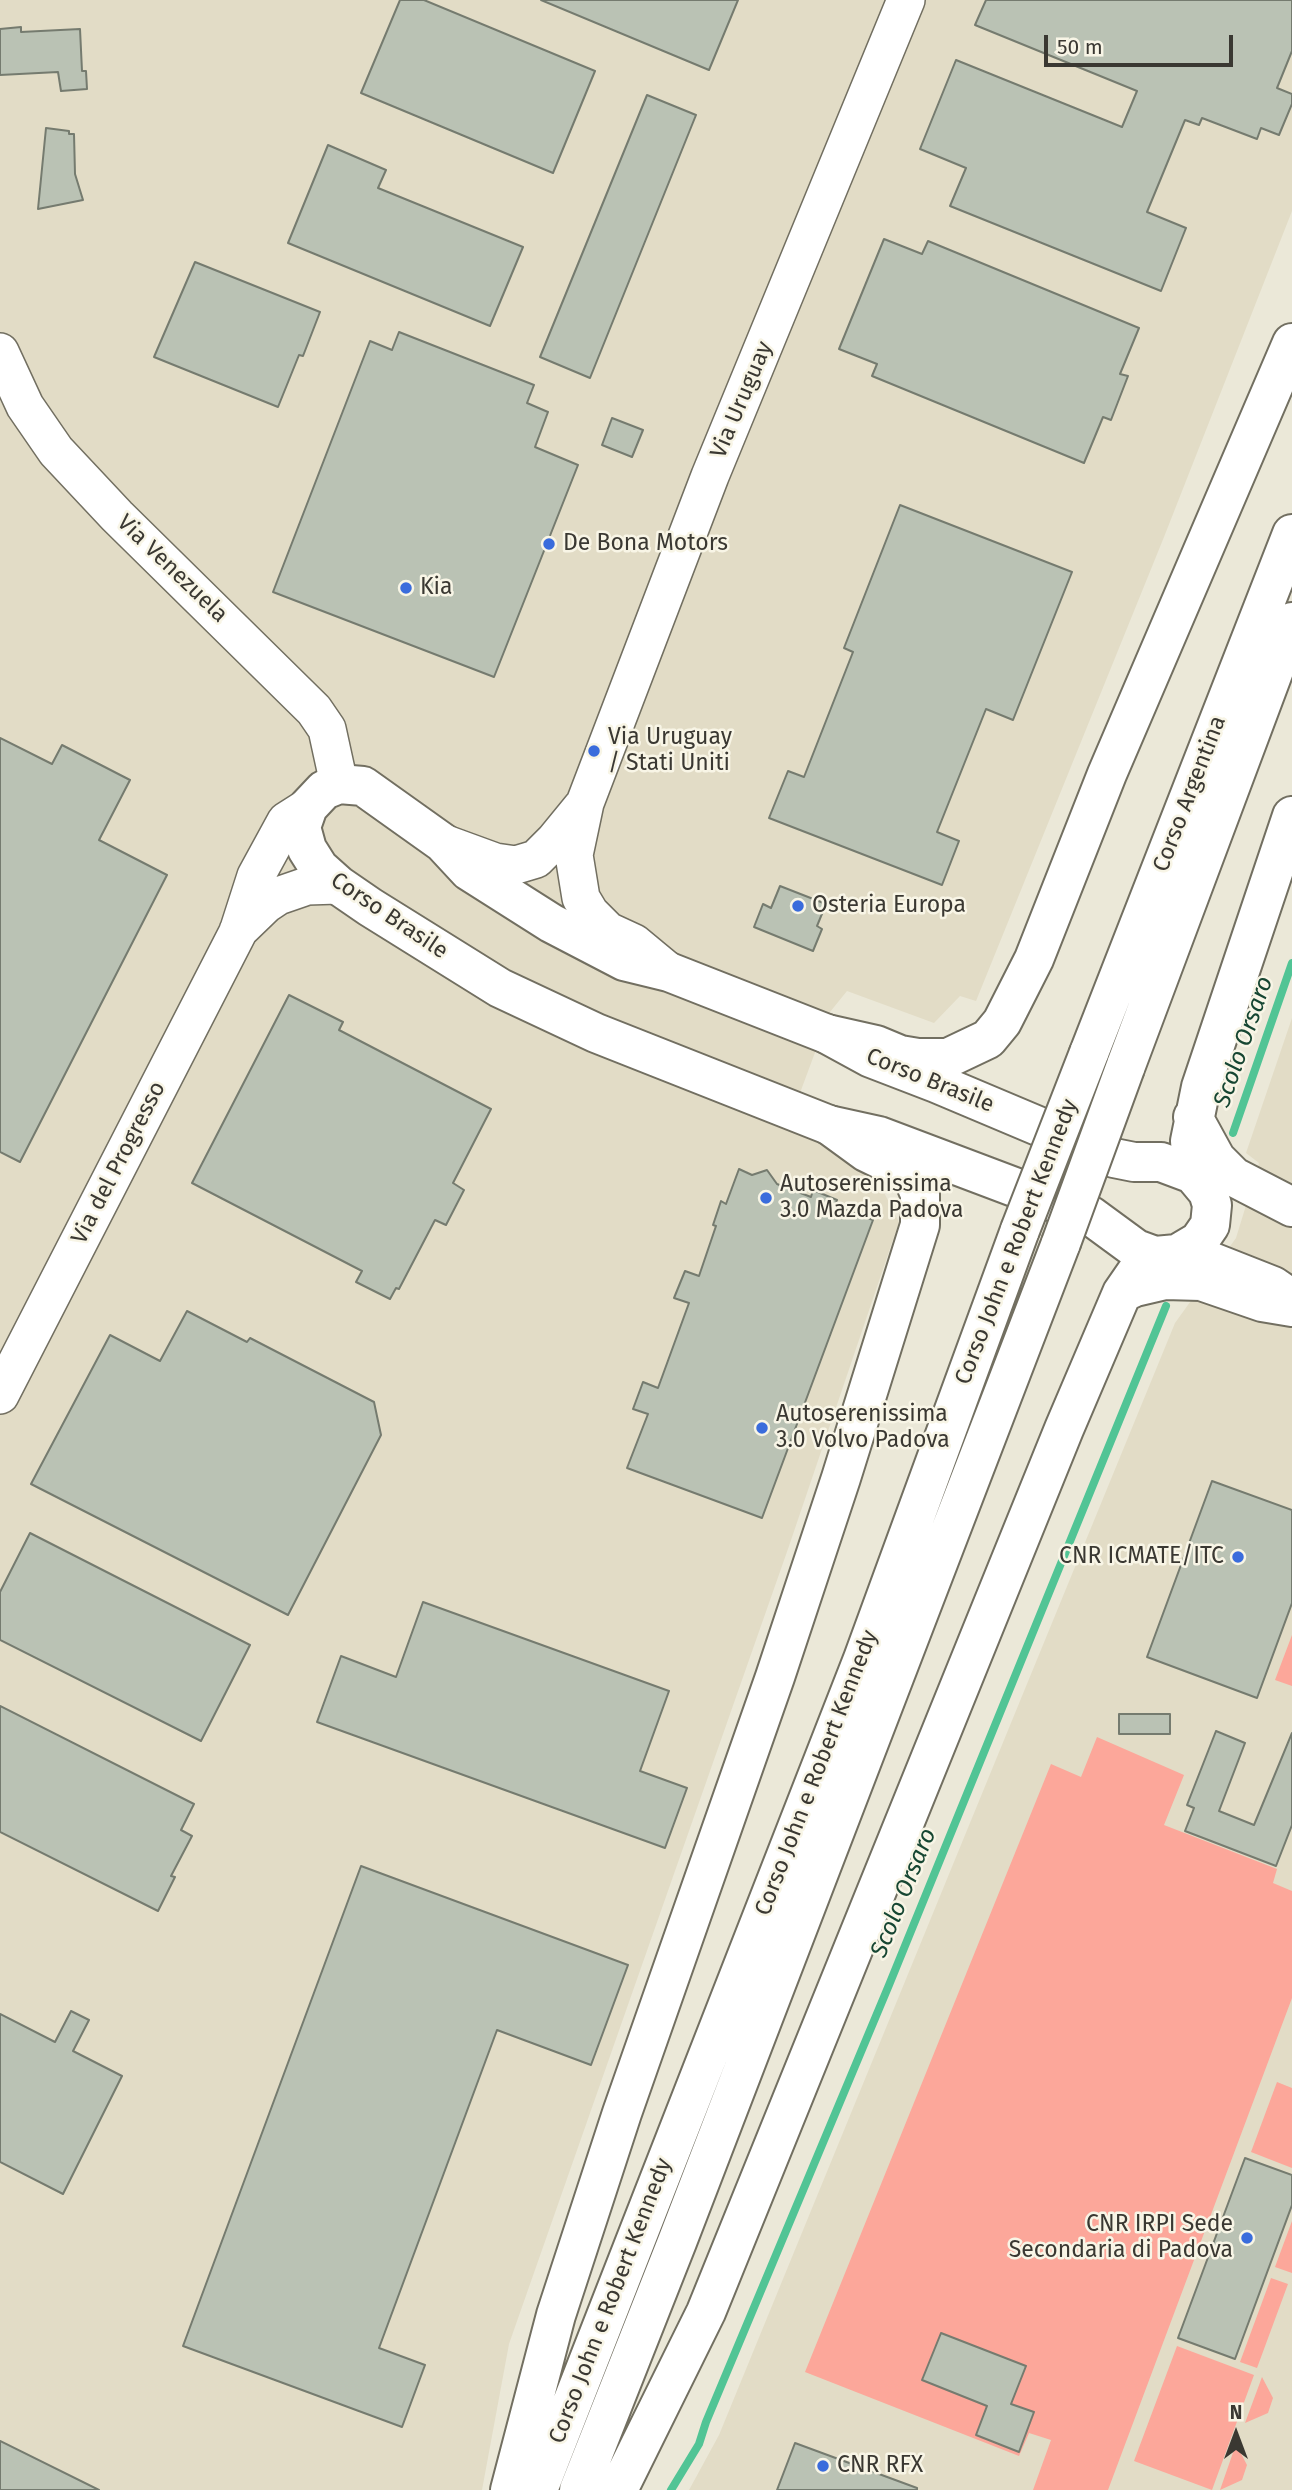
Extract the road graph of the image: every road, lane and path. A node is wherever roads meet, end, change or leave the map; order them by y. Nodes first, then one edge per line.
1 (906, 0) edge
2 (1292, 343) edge
3 (0, 352) edge
4 (1292, 534) edge
5 (1292, 622) edge
6 (336, 767) junction
7 (585, 803) junction
8 (308, 807) junction
9 (1292, 816) edge
10 (443, 843) junction
11 (338, 885) junction
12 (238, 932) junction
13 (669, 972) junction
14 (827, 1034) junction
15 (1089, 1053) joint
16 (1125, 1068) joint
17 (1193, 1117) junction
18 (829, 1125) junction
19 (1187, 1176) junction
20 (1292, 1207) edge
21 (1292, 1221) edge
22 (1166, 1255) junction
23 (1122, 1293) junction
24 (1292, 1299) edge
25 (1292, 1307) edge
26 (0, 1395) edge
27 (510, 2490) edge
28 (538, 2490) edge
29 (579, 2490) edge
30 (618, 2490) edge

1 - 7 street, Via Uruguay
2 - 14 main road
3 - 6 street, Via Venezuela
4 - 15 main road, Corso Argentina
5 - 16 main road, Corso Argentina
6 - 8 main road
6 - 10 main road, Corso Brasile
7 - 10 street, Via Uruguay
7 - 13 street, Via Uruguay
8 - 11 main road, Corso Brasile
8 - 12 street, Via del Progresso
9 - 17 main road
10 - 13 main road, Corso Brasile
11 - 12 street, Via del Progresso
11 - 18 main road, Corso Brasile
12 - 26 street, Via del Progresso
13 - 14 main road, Corso Brasile
14 - 19 main road, Corso Brasile
15 - 28 main road, Corso John e Robert Kennedy, bridge
16 - 29 main road, Corso John e Robert Kennedy, bridge
17 - 19 main road
17 - 20 main road
18 - 22 main road, Corso Brasile
18 - 27 main road
19 - 21 main road, Corso Brasile
19 - 22 main road
22 - 23 main road
22 - 24 main road, Corso Brasile
23 - 25 main road
23 - 30 main road

